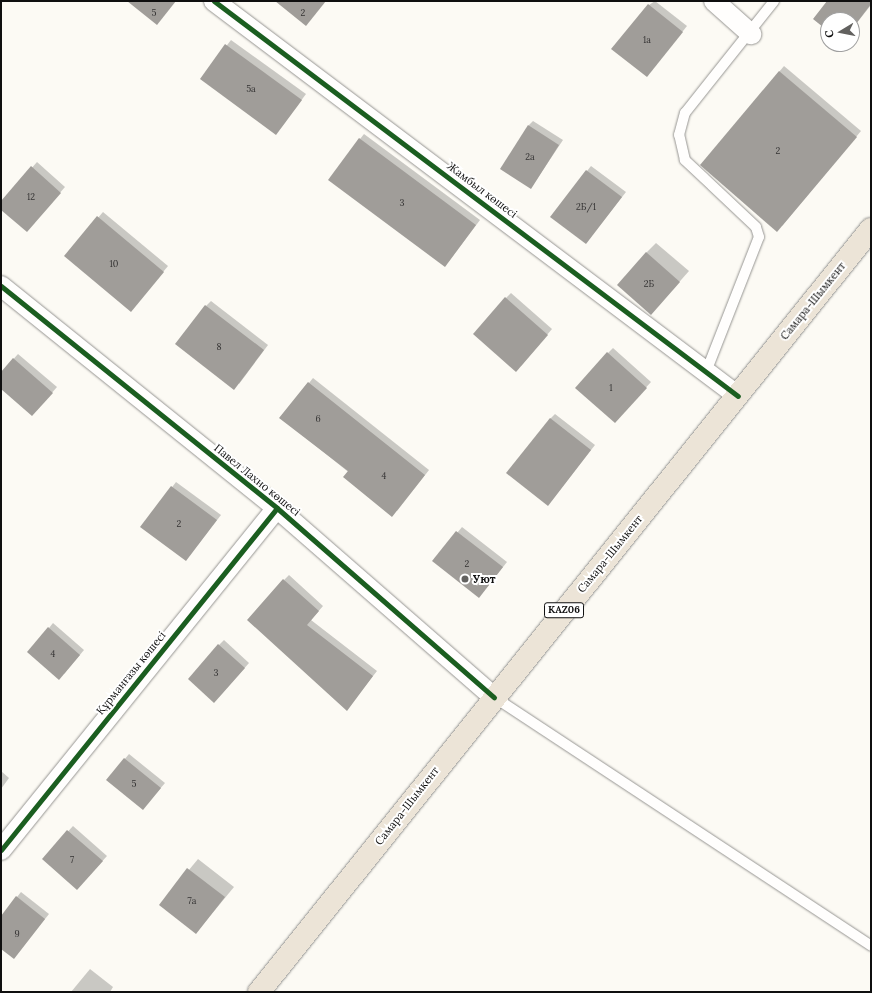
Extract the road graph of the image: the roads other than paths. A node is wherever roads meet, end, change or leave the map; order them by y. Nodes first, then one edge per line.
1 (214, 1) edge
2 (714, 1) edge
3 (774, 1) edge
4 (751, 34) junction
5 (871, 229) edge
6 (4, 294) edge
7 (706, 372) junction
8 (738, 396) junction
9 (277, 508) junction
10 (494, 697) junction
11 (1, 850) edge
12 (871, 946) edge
13 (259, 992) edge

1 - 7 street, Жамбыл көшесі
2 - 4 street
3 - 4 lane
4 - 7 lane
5 - 8 highway, Самара-Шымкент / KАZ06
6 - 9 street, Павел Лахно көшесі
7 - 8 street, Жамбыл көшесі
8 - 10 highway, Самара-Шымкент / KАZ06
9 - 10 street, Павел Лахно көшесі
9 - 11 street, Құрманғазы көшесі
10 - 12 lane
10 - 13 highway, Самара-Шымкент / KАZ06

